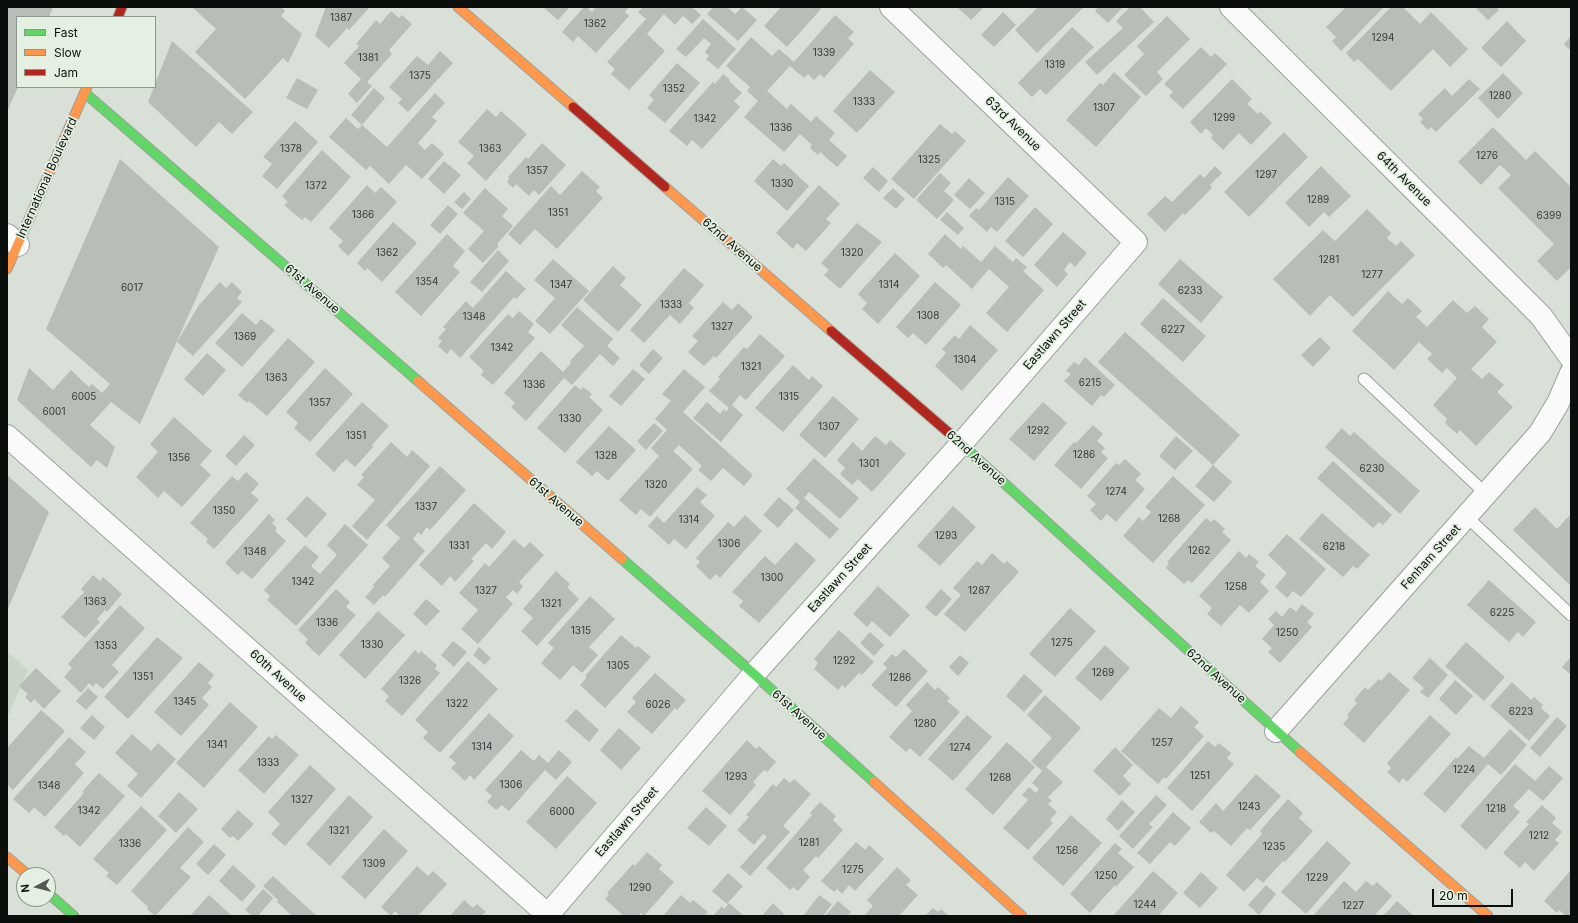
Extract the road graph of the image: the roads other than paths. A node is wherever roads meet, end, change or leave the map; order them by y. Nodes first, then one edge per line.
1 (458, 7) edge
2 (891, 7) edge
3 (1231, 7) edge
4 (86, 90) edge
5 (12, 240) edge
6 (1136, 242) joint
7 (7, 269) edge
8 (1571, 358) edge
9 (1571, 373) edge
10 (1364, 380) dead end
11 (7, 436) edge
12 (961, 444) junction
13 (1486, 494) junction
14 (1467, 517) junction
15 (1571, 615) edge
16 (754, 674) junction
17 (1276, 731) junction
18 (7, 857) edge
19 (19, 867) edge
20 (56, 900) edge
21 (74, 916) edge
22 (548, 916) edge
23 (1022, 916) edge
24 (1488, 916) edge

1 - 12 street, 62nd Avenue
2 - 6 street, 63rd Avenue
3 - 8 street, 64th Avenue
4 - 5 street, International Boulevard
4 - 16 street, 61st Avenue
5 - 7 street, International Boulevard
6 - 12 street, Eastlawn Street
9 - 13 street, Fenham Street
10 - 13 lane
11 - 22 street, 60th Avenue
12 - 16 street, Eastlawn Street
12 - 17 street, 62nd Avenue
13 - 14 street, Fenham Street
14 - 15 lane
14 - 17 street, Fenham Street
16 - 22 street, Eastlawn Street
16 - 23 street, 61st Avenue
17 - 24 street, 62nd Avenue
18 - 19 street
20 - 21 street

